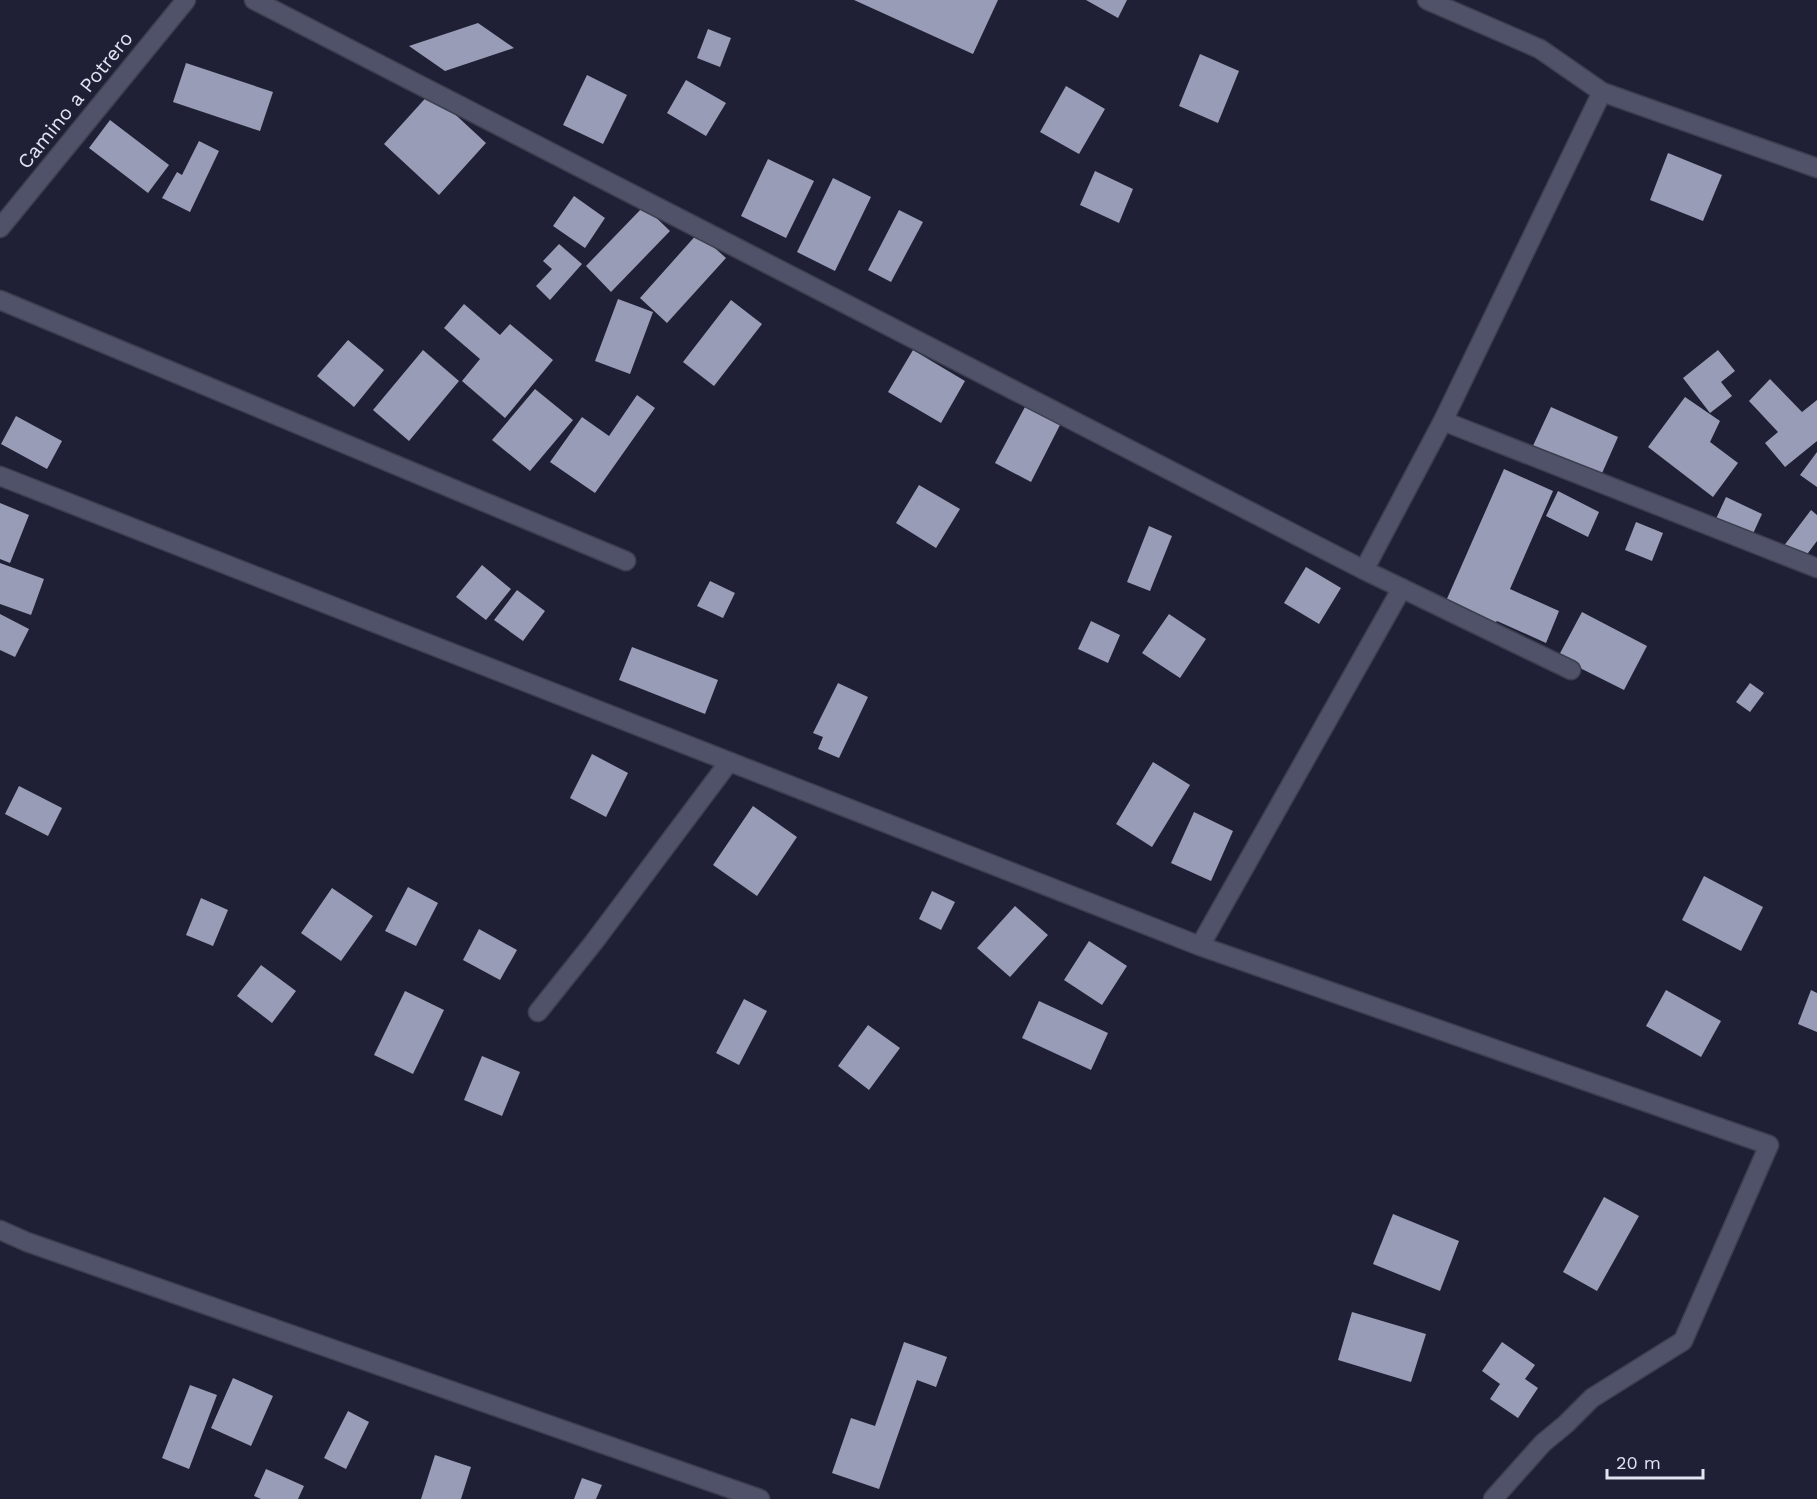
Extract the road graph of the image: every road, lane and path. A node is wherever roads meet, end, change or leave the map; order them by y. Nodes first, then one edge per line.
1 (186, 0) edge
2 (254, 0) edge
3 (1427, 0) edge
4 (1602, 92) junction
5 (1817, 168) edge
6 (0, 228) edge
7 (0, 300) edge
8 (1443, 421) junction
9 (0, 476) edge
10 (626, 561) dead end
11 (1817, 568) edge
12 (1364, 570) junction
13 (1402, 588) junction
14 (1571, 670) dead end
15 (729, 762) junction
16 (1200, 946) junction
17 (538, 1012) dead end
18 (0, 1230) edge
19 (760, 1499) edge
20 (1493, 1499) edge

1 - 6 street, Camino a Potrero
2 - 12 street
3 - 4 street
4 - 5 street
4 - 8 street
7 - 10 street
8 - 11 street
8 - 12 street
9 - 15 street
12 - 13 street
13 - 14 street
13 - 16 street
15 - 16 street
15 - 17 street
16 - 20 street
18 - 19 street

